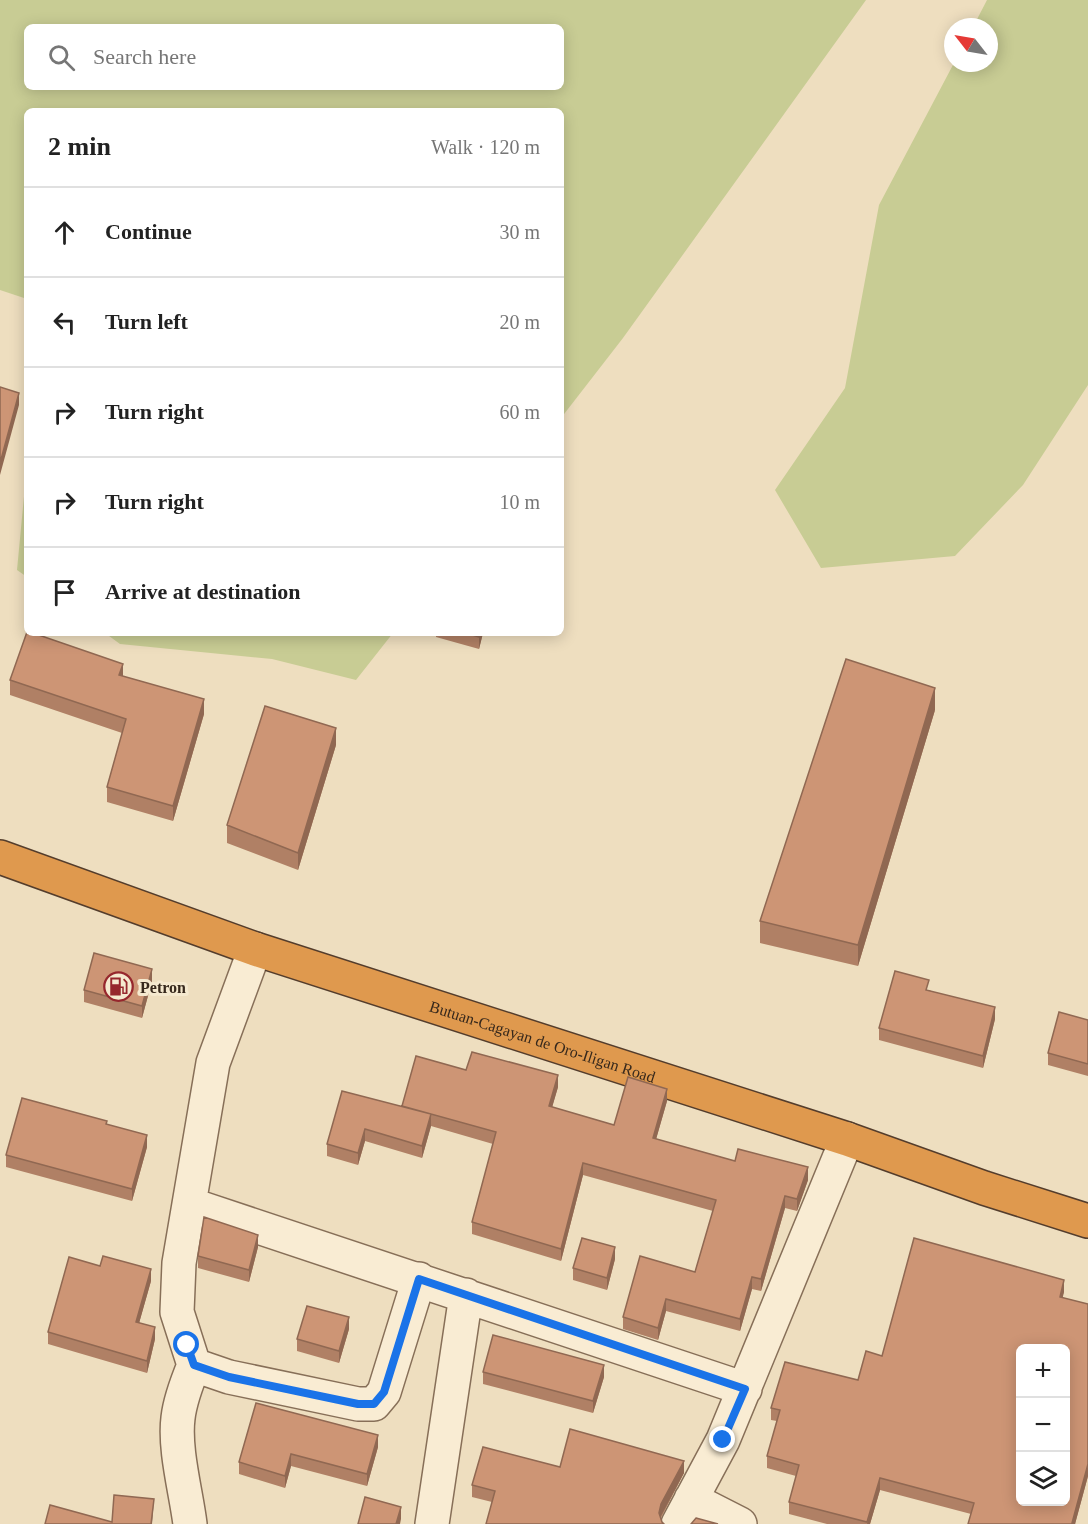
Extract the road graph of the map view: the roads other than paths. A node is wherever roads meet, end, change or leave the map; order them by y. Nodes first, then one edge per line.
1 (0, 857) edge
2 (255, 949) junction
3 (847, 1139) junction
4 (189, 1203) junction
5 (1088, 1221) edge
6 (419, 1279) junction
7 (466, 1295) junction
8 (194, 1365) junction
9 (745, 1389) junction
10 (684, 1512) edge
11 (190, 1524) edge
12 (432, 1524) edge
13 (740, 1524) edge

1 - 2 highway, Butuan-Cagayan de Oro-Iligan Road
2 - 3 highway, Butuan-Cagayan de Oro-Iligan Road
2 - 4 street
3 - 5 highway, Butuan-Cagayan de Oro-Iligan Road
3 - 9 street
4 - 6 street
4 - 8 street
6 - 7 street
6 - 8 street
7 - 9 street
7 - 12 street
8 - 11 street
9 - 10 street
10 - 13 street

